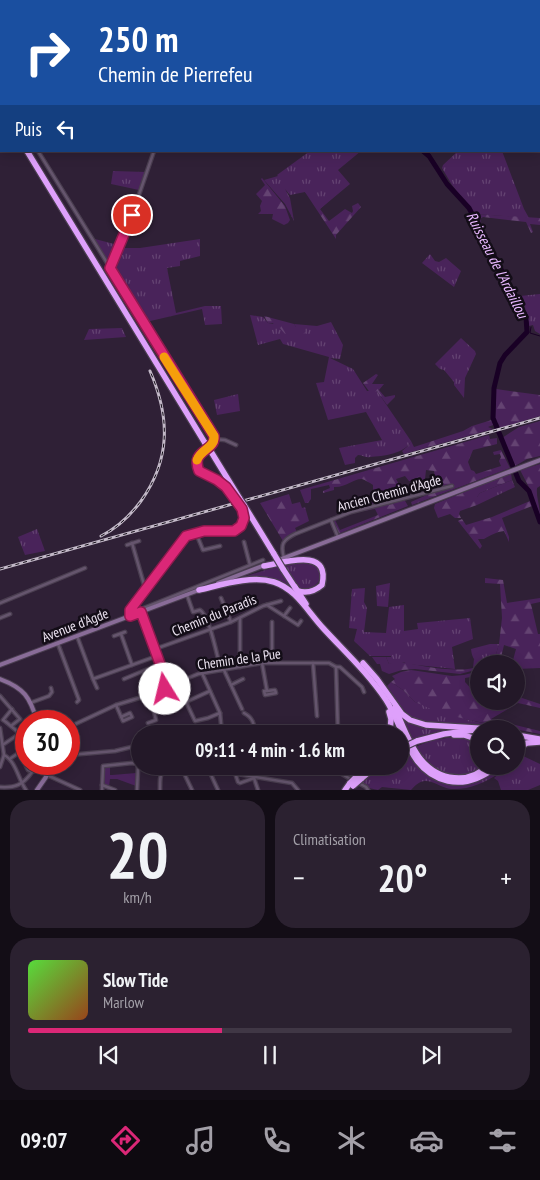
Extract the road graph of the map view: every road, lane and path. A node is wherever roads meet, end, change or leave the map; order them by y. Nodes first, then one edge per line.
1 (28, 152) edge
2 (39, 152) edge
3 (154, 152) edge
4 (110, 268) junction
5 (214, 439) junction
6 (236, 445) dead end
7 (540, 460) edge
8 (452, 486) dead end
9 (237, 498) junction
10 (243, 507) junction
11 (331, 520) junction
12 (196, 533) junction
13 (338, 537) junction
14 (139, 541) dead end
15 (244, 542) dead end
16 (132, 543) junction
17 (127, 545) dead end
18 (220, 546) dead end
19 (284, 558) junction
20 (264, 563) junction
21 (250, 565) junction
22 (85, 568) dead end
23 (145, 588) junction
24 (296, 589) junction
25 (199, 590) junction
26 (187, 595) junction
27 (221, 598) dead end
28 (281, 601) dead end
29 (0, 603) edge
30 (267, 605) junction
31 (132, 607) junction
32 (290, 608) dead end
33 (141, 612) junction
34 (310, 612) junction
35 (10, 614) dead end
36 (130, 616) junction
37 (284, 616) junction
38 (0, 618) edge
39 (240, 618) junction
40 (301, 621) dead end
41 (231, 622) junction
42 (272, 622) dead end
43 (210, 629) junction
44 (125, 632) dead end
45 (121, 634) junction
46 (77, 636) junction
47 (114, 636) dead end
48 (58, 644) junction
49 (154, 648) junction
50 (157, 656) junction
51 (272, 662) junction
52 (313, 662) junction
53 (262, 663) junction
54 (160, 664) junction
55 (132, 665) junction
56 (0, 666) edge
57 (240, 667) junction
58 (336, 667) junction
59 (223, 670) junction
60 (202, 673) junction
61 (93, 679) junction
62 (124, 679) dead end
63 (0, 680) edge
64 (243, 680) dead end
65 (231, 684) junction
66 (166, 687) junction
67 (50, 688) dead end
68 (97, 688) dead end
69 (210, 691) junction
70 (267, 691) dead end
71 (364, 692) dead end
72 (384, 692) junction
73 (150, 695) junction
74 (0, 696) edge
75 (77, 702) dead end
76 (30, 703) junction
77 (116, 705) junction
78 (12, 709) junction
79 (33, 710) edge
80 (220, 713) junction
81 (317, 716) dead end
82 (121, 717) dead end
83 (6, 722) junction
84 (80, 722) edge
85 (148, 723) dead end
86 (221, 725) edge
87 (254, 725) edge
88 (338, 725) edge
89 (391, 725) edge
90 (0, 726) edge
91 (11, 726) junction
92 (470, 728) edge
93 (15, 730) edge
94 (470, 732) edge
95 (470, 732) edge
96 (440, 736) junction
97 (525, 736) edge
98 (15, 737) edge
99 (470, 737) edge
100 (540, 739) edge
101 (418, 742) junction
102 (4, 744) junction
103 (525, 744) edge
104 (409, 746) edge
105 (131, 748) edge
106 (2, 751) edge
107 (80, 754) edge
108 (4, 755) junction
109 (15, 755) edge
110 (10, 758) junction
111 (0, 767) edge
112 (30, 775) edge
113 (46, 775) joint
114 (211, 775) edge
115 (345, 775) edge
116 (362, 775) edge
117 (476, 775) edge
118 (482, 775) edge
119 (254, 777) junction
120 (359, 777) joint
121 (21, 783) junction
122 (102, 785) junction
123 (0, 787) edge
124 (349, 787) edge
125 (26, 790) edge
126 (37, 790) edge
127 (80, 790) edge
128 (102, 790) edge
129 (115, 790) edge
130 (137, 790) edge
131 (160, 790) edge
132 (191, 790) edge
133 (218, 790) edge
134 (258, 790) edge
135 (298, 790) edge
136 (368, 790) edge

1 - 9 highway, bridge
2 - 4 street
3 - 4 street
4 - 5 street
5 - 6 street
5 - 9 street
7 - 13 main road, Avenue d'Agde
8 - 11 street, Ancien Chemin d'Agde
9 - 10 highway, bridge
10 - 12 street
10 - 24 highway, bridge
11 - 13 street, Ancien Chemin d'Agde
11 - 19 street, Ancien Chemin d'Agde
12 - 18 street
12 - 23 street
13 - 19 main road, Avenue d'Agde
14 - 16 street
15 - 21 street
16 - 17 street
16 - 23 street
19 - 20 main road, Avenue d'Agde
20 - 21 street
20 - 24 highway
20 - 25 main road, Avenue d'Agde
21 - 31 street
22 - 29 street
23 - 31 street
24 - 34 highway
24 - 72 highway
25 - 26 main road, Avenue d'Agde
25 - 34 highway
26 - 33 main road, Avenue d'Agde
26 - 43 street
27 - 41 street
28 - 30 street, Chemin du Paradis
30 - 37 street
30 - 39 street, Chemin du Paradis
31 - 36 street
32 - 37 street
33 - 36 main road, Avenue d'Agde
33 - 49 street
34 - 72 highway
35 - 38 street
36 - 46 main road, Avenue d'Agde
37 - 40 street
39 - 41 street, Chemin du Paradis
39 - 57 street
41 - 43 street, Chemin du Paradis
42 - 51 street
43 - 49 street, Chemin du Paradis
43 - 59 street
44 - 45 street
45 - 47 street
45 - 55 street
46 - 48 main road, Avenue d'Agde
46 - 61 street
48 - 56 main road, Avenue d'Agde
48 - 75 street
49 - 50 street
50 - 54 street
50 - 55 street
51 - 52 street, Chemin de la Pue
51 - 53 street, Chemin de la Pue
52 - 58 street, Chemin de la Pue
52 - 81 street
53 - 57 street, Chemin de la Pue
53 - 70 street
54 - 62 street
54 - 66 street
55 - 61 street
57 - 59 street, Chemin de la Pue
58 - 71 street, Chemin de la Pue
58 - 88 street
59 - 60 street, Chemin de la Pue
59 - 65 street
60 - 66 street, Chemin de la Pue
60 - 69 street
61 - 68 street
63 - 76 main road
64 - 65 street
65 - 87 street
66 - 73 street, Chemin de la Pue
67 - 76 street
69 - 80 street
69 - 80 street
72 - 89 highway
72 - 92 highway
72 - 117 highway
72 - 118 highway
73 - 77 street, Chemin de la Pue
73 - 85 street
74 - 78 street
76 - 79 main road
77 - 82 street
77 - 84 street, Chemin de la Pue
78 - 83 street
78 - 91 street
80 - 86 street
83 - 90 street
83 - 91 street
90 - 102 street
91 - 93 street
94 - 96 highway
95 - 101 highway
96 - 99 highway
96 - 101 highway
97 - 100 highway
98 - 102 street
100 - 103 highway
101 - 104 highway, bridge
102 - 106 street
105 - 107 street
106 - 108 street
108 - 110 street
108 - 111 street
109 - 110 street
110 - 121 street
112 - 121 street
113 - 126 main road
113 - 127 street
114 - 133 street
115 - 136 street
116 - 120 highway
119 - 119 street
119 - 134 street
119 - 135 street
120 - 124 highway, bridge
121 - 123 street
121 - 125 street
122 - 128 street
122 - 129 street
122 - 130 street
131 - 132 street

